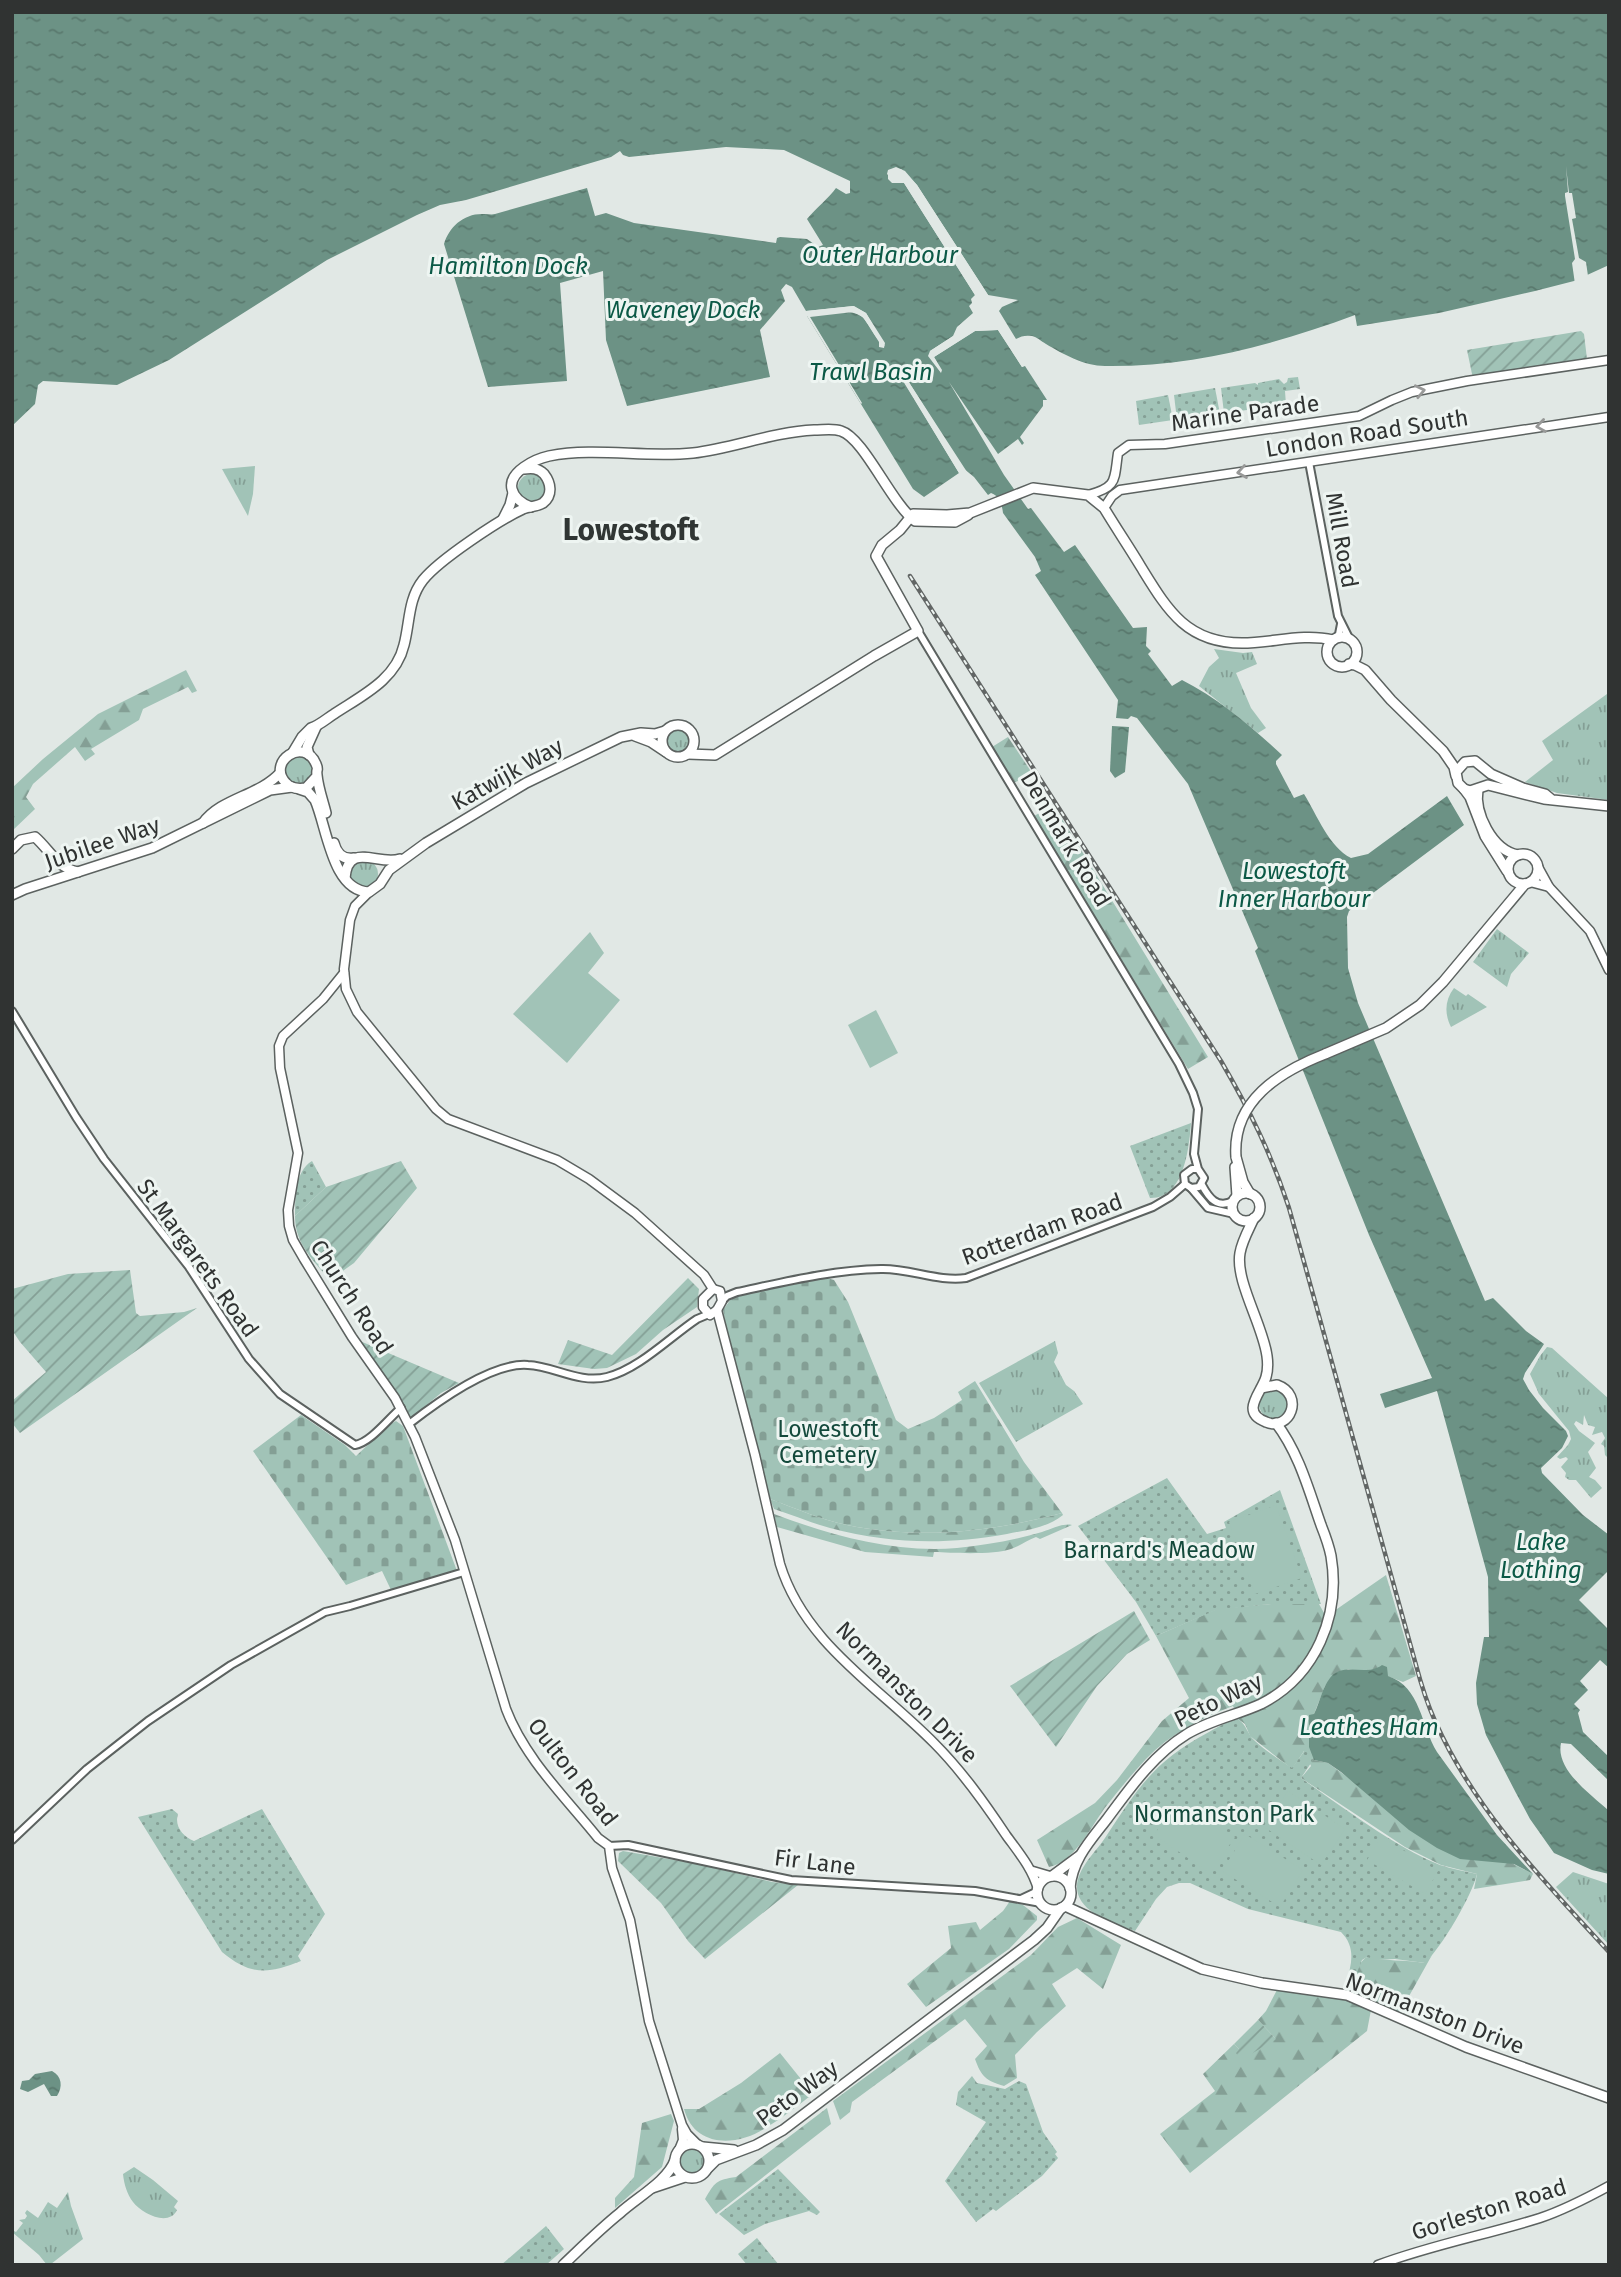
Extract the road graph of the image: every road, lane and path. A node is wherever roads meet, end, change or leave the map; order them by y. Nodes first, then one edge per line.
1 (1609, 360) edge
2 (1609, 417) edge
3 (555, 456) junction
4 (1309, 462) junction
5 (523, 469) junction
6 (545, 476) junction
7 (1119, 477) junction
8 (1132, 489) junction
9 (513, 493) junction
10 (1088, 495) junction
11 (531, 507) junction
12 (1104, 508) junction
13 (970, 513) junction
14 (910, 517) junction
15 (502, 520) junction
16 (1341, 624) junction
17 (918, 631) junction
18 (1301, 638) junction
19 (1334, 639) junction
20 (1350, 640) junction
21 (1356, 649) junction
22 (1327, 652) junction
23 (1349, 664) junction
24 (1365, 670) junction
25 (317, 726) junction
26 (665, 731) junction
27 (632, 735) junction
28 (694, 737) junction
29 (1443, 751) junction
30 (293, 752) junction
31 (688, 754) junction
32 (309, 755) junction
33 (670, 755) junction
34 (713, 755) junction
35 (1467, 761) junction
36 (1484, 769) junction
37 (280, 773) junction
38 (317, 776) junction
39 (1456, 778) junction
40 (295, 788) junction
41 (1479, 788) junction
42 (1464, 789) junction
43 (1551, 799) junction
44 (1609, 806) edge
45 (203, 823) junction
46 (12, 849) edge
47 (1518, 855) junction
48 (405, 858) junction
49 (354, 859) junction
50 (376, 860) junction
51 (57, 862) junction
52 (1538, 867) junction
53 (78, 872) junction
54 (1509, 875) junction
55 (383, 877) junction
56 (345, 878) junction
57 (53, 880) junction
58 (1528, 883) junction
59 (351, 887) junction
60 (1549, 887) junction
61 (369, 892) junction
62 (12, 895) edge
63 (355, 906) junction
64 (1505, 906) junction
65 (1609, 970) edge
66 (344, 973) junction
67 (330, 992) junction
68 (348, 995) junction
69 (12, 1011) edge
70 (1194, 1154) junction
71 (1236, 1157) junction
72 (1198, 1170) junction
73 (1186, 1172) junction
74 (1202, 1185) junction
75 (1188, 1186) junction
76 (1250, 1194) junction
77 (1235, 1199) junction
78 (1236, 1217) junction
79 (1254, 1218) junction
80 (1243, 1241) junction
81 (700, 1272) junction
82 (715, 1289) junction
83 (737, 1292) junction
84 (704, 1297) junction
85 (722, 1301) junction
86 (710, 1312) junction
87 (1268, 1365) junction
88 (1277, 1385) junction
89 (1261, 1388) junction
90 (401, 1408) junction
91 (1288, 1417) junction
92 (1276, 1423) junction
93 (409, 1424) junction
94 (1291, 1444) junction
95 (464, 1572) junction
96 (12, 1840) edge
97 (608, 1846) junction
98 (1079, 1856) junction
99 (1033, 1871) junction
100 (1051, 1876) junction
101 (1038, 1890) junction
102 (1071, 1891) junction
103 (1020, 1900) junction
104 (1043, 1905) junction
105 (1063, 1907) junction
106 (1089, 1915) junction
107 (1038, 1936) junction
108 (1609, 2098) edge
109 (682, 2125) junction
110 (700, 2146) junction
111 (679, 2150) junction
112 (743, 2150) junction
113 (675, 2160) junction
114 (708, 2168) junction
115 (685, 2177) junction
116 (1609, 2186) edge
117 (651, 2189) junction
118 (563, 2265) edge
119 (1378, 2265) edge

7 -> 1 main road, Marine Parade
2 -> 4 main road, London Road South
3 - 5 highway
3 - 6 highway
3 - 14 highway
4 -> 8 main road, London Road South
4 - 16 street, Mill Road
5 - 6 highway
5 - 9 highway
6 - 11 highway
7 - 8 main road
7 - 10 main road
8 - 12 main road, London Road South
9 - 11 highway
9 - 15 highway
10 - 12 highway
10 - 13 highway
11 - 15 highway
12 - 18 highway
13 - 14 highway
13 - 14 highway
14 - 17 highway, Denmark Road
15 - 25 highway
16 - 19 street
16 - 20 street, Mill Road
17 - 34 highway
17 - 70 street, Denmark Road
18 - 19 highway
18 - 22 highway
19 - 20 highway
19 - 22 highway
20 - 21 highway
21 - 23 highway
21 - 24 highway
22 - 23 highway
23 - 24 highway
24 - 29 highway
25 - 30 highway
25 - 32 highway
26 - 27 highway, Katwijk Way
26 - 28 highway
26 - 33 highway
27 - 33 highway
27 - 48 highway, Katwijk Way
28 - 31 highway
28 - 34 highway
29 - 35 highway
29 - 39 highway
30 - 32 highway
30 - 37 highway
31 - 33 highway
31 - 34 highway
32 - 38 highway
35 - 36 highway
35 - 39 highway
36 - 41 highway
36 - 43 highway
37 - 40 highway
37 - 45 highway, Jubilee Way
38 - 40 highway
38 - 49 highway
39 - 42 highway
40 - 45 highway, Jubilee Way
40 - 56 highway
41 - 42 highway
41 - 43 highway
41 - 47 highway
42 - 54 highway
43 - 44 highway
45 - 53 highway, Jubilee Way
46 - 51 highway
47 - 52 highway
47 - 54 highway
48 - 50 highway, Katwijk Way
48 - 55 highway, Katwijk Way
49 - 50 highway
49 - 56 highway
50 - 55 highway
51 - 53 highway
51 - 57 highway
52 - 58 highway
52 - 60 main road
53 - 57 highway, Jubilee Way
54 - 58 highway
54 - 64 highway
55 - 61 highway
56 - 59 highway
57 - 62 highway, Jubilee Way
58 - 60 main road
58 - 64 highway
59 - 61 highway
59 - 63 main road
60 - 65 main road
61 - 63 main road
63 - 66 main road
64 - 71 highway, bridge
66 - 67 main road
66 - 68 main road
67 - 68 main road
67 - 90 main road, Church Road
68 - 81 main road
69 - 90 street, St Margarets Road
70 - 72 street, Denmark Road
70 - 73 street, Denmark Road
71 - 76 highway
71 - 77 highway
72 - 73 street
72 - 74 street
73 - 75 street
74 - 75 street
74 - 77 street
75 - 78 street
75 - 83 street, Rotterdam Road
76 - 77 highway
76 - 79 highway
77 - 78 highway
78 - 79 highway
78 - 80 highway
79 - 80 highway
80 - 87 highway
81 - 82 main road
81 - 84 main road, Normanston Drive
82 - 83 street, Rotterdam Road
82 - 84 main road
82 - 85 main road
83 - 85 street, Rotterdam Road
84 - 86 main road, Normanston Drive
85 - 86 main road
86 - 93 street
86 - 99 main road, Normanston Drive
87 - 88 highway
87 - 89 highway
88 - 89 highway
88 - 91 highway
89 - 92 highway
90 - 93 main road, Oulton Road
91 - 92 highway
91 - 94 highway, Peto Way
92 - 94 highway, Peto Way
93 - 95 main road, Oulton Road
94 - 98 highway, Peto Way
95 - 96 street
95 - 97 main road, Oulton Road
97 - 103 street, Fir Lane
97 - 109 main road, Oulton Road
98 - 100 highway, Peto Way
98 - 102 highway, Peto Way
99 - 100 main road
99 - 101 main road, Normanston Drive
100 - 101 highway
100 - 102 highway
101 - 103 street
101 - 104 highway
102 - 105 highway
102 - 106 highway, Normanston Drive
103 - 104 street, Fir Lane
104 - 105 highway
104 - 107 highway
105 - 106 highway, Normanston Drive
105 - 107 highway, Peto Way
106 - 108 highway, Normanston Drive
107 - 112 highway, Peto Way
109 - 110 main road, Oulton Road
109 - 111 main road, Oulton Road
110 - 111 highway
110 - 112 highway, Peto Way
110 - 114 highway
111 - 113 highway
112 - 114 highway, Peto Way
113 - 115 highway
113 - 117 highway
114 - 115 highway
115 - 117 highway
116 - 119 main road, Gorleston Road
117 - 118 highway

